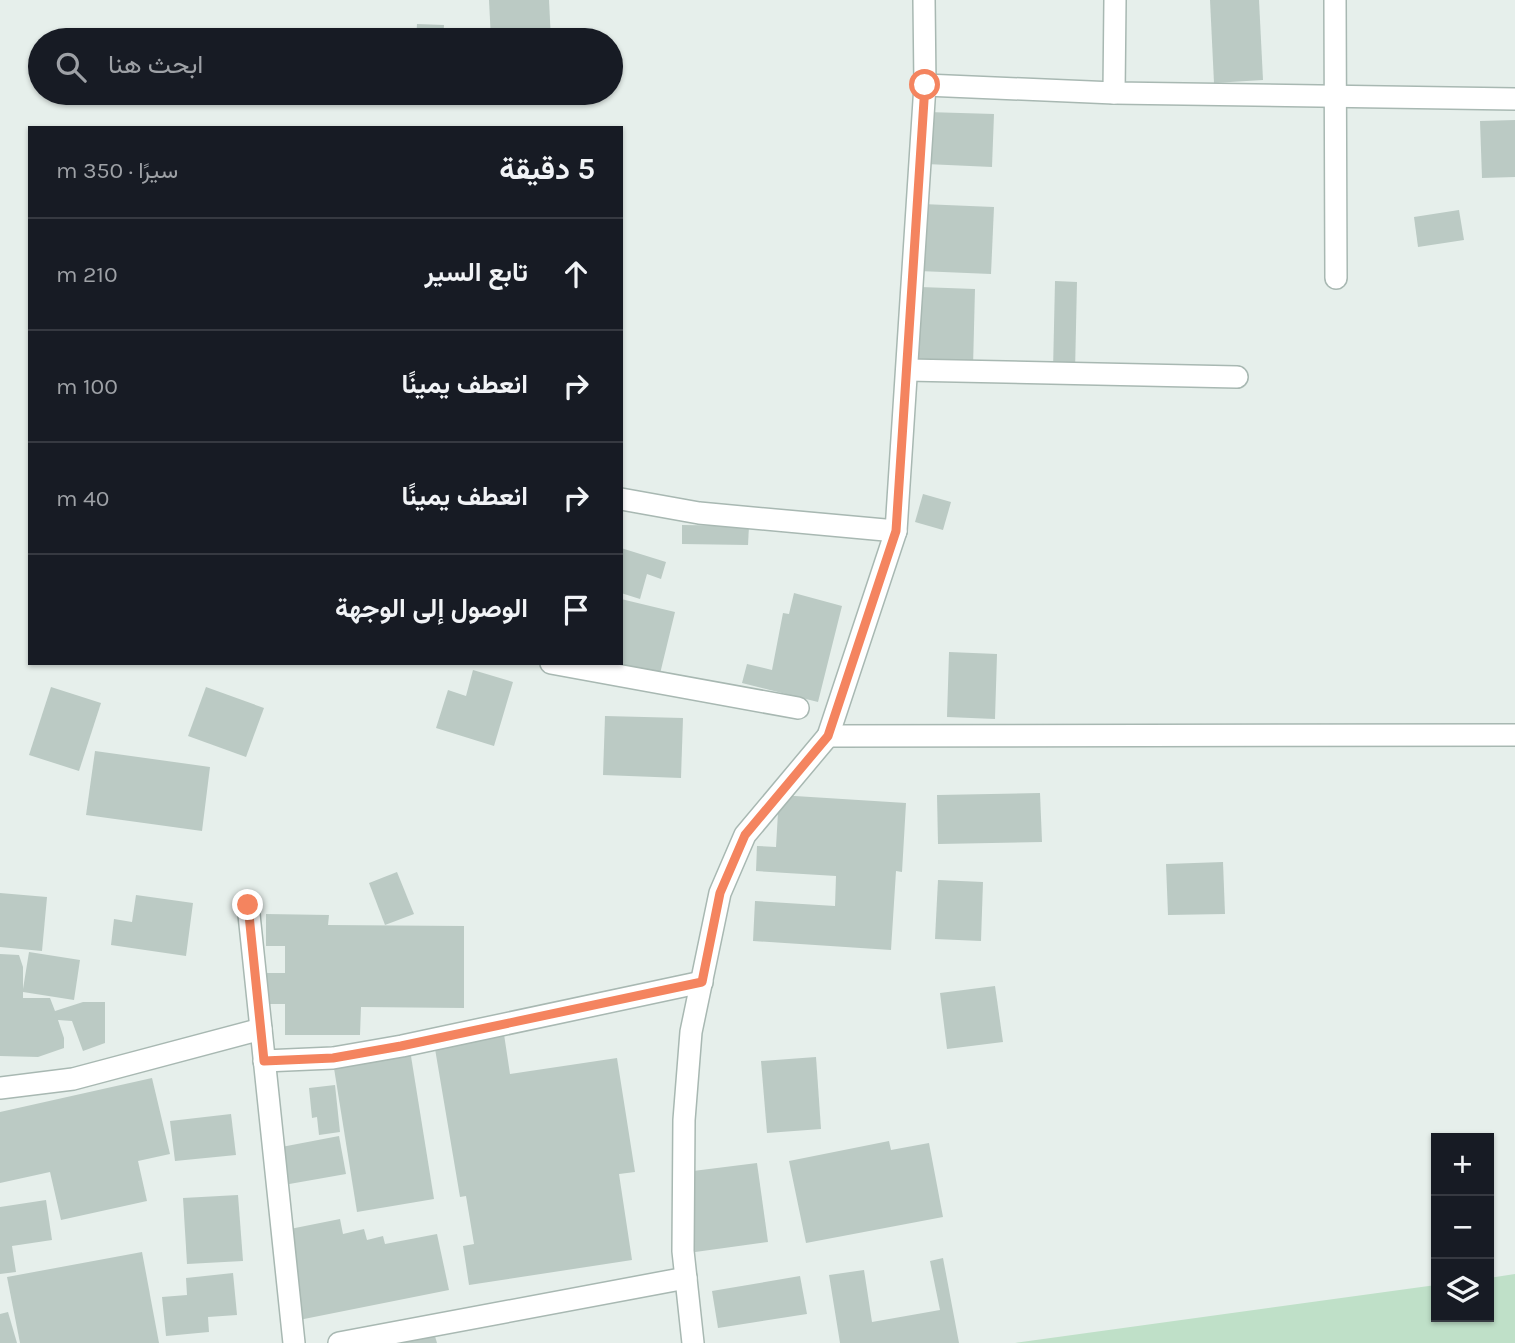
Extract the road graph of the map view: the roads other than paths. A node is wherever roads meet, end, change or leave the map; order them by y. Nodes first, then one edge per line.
1 (924, 0) edge
2 (1115, 0) edge
3 (1335, 0) edge
4 (925, 85) junction
5 (1114, 93) junction
6 (1334, 96) junction
7 (1515, 99) edge
8 (1336, 278) dead end
9 (907, 370) junction
10 (1237, 377) dead end
11 (623, 499) edge
12 (896, 531) junction
13 (562, 665) edge
14 (798, 708) dead end
15 (1515, 735) edge
16 (828, 736) junction
17 (248, 905) dead end
18 (702, 982) junction
19 (261, 1029) junction
20 (264, 1061) junction
21 (0, 1088) edge
22 (686, 1278) junction
23 (293, 1343) edge
24 (339, 1343) edge
25 (693, 1343) edge

1 - 4 street
2 - 5 street
3 - 6 street
4 - 5 street
4 - 9 street
5 - 6 street
6 - 7 street
6 - 8 street
9 - 10 street
9 - 12 street
11 - 12 street
12 - 16 street
13 - 14 street
15 - 16 street
16 - 18 street
17 - 19 street
18 - 20 street
18 - 22 street
19 - 20 street
19 - 21 street
20 - 23 street
22 - 24 street
22 - 25 street

